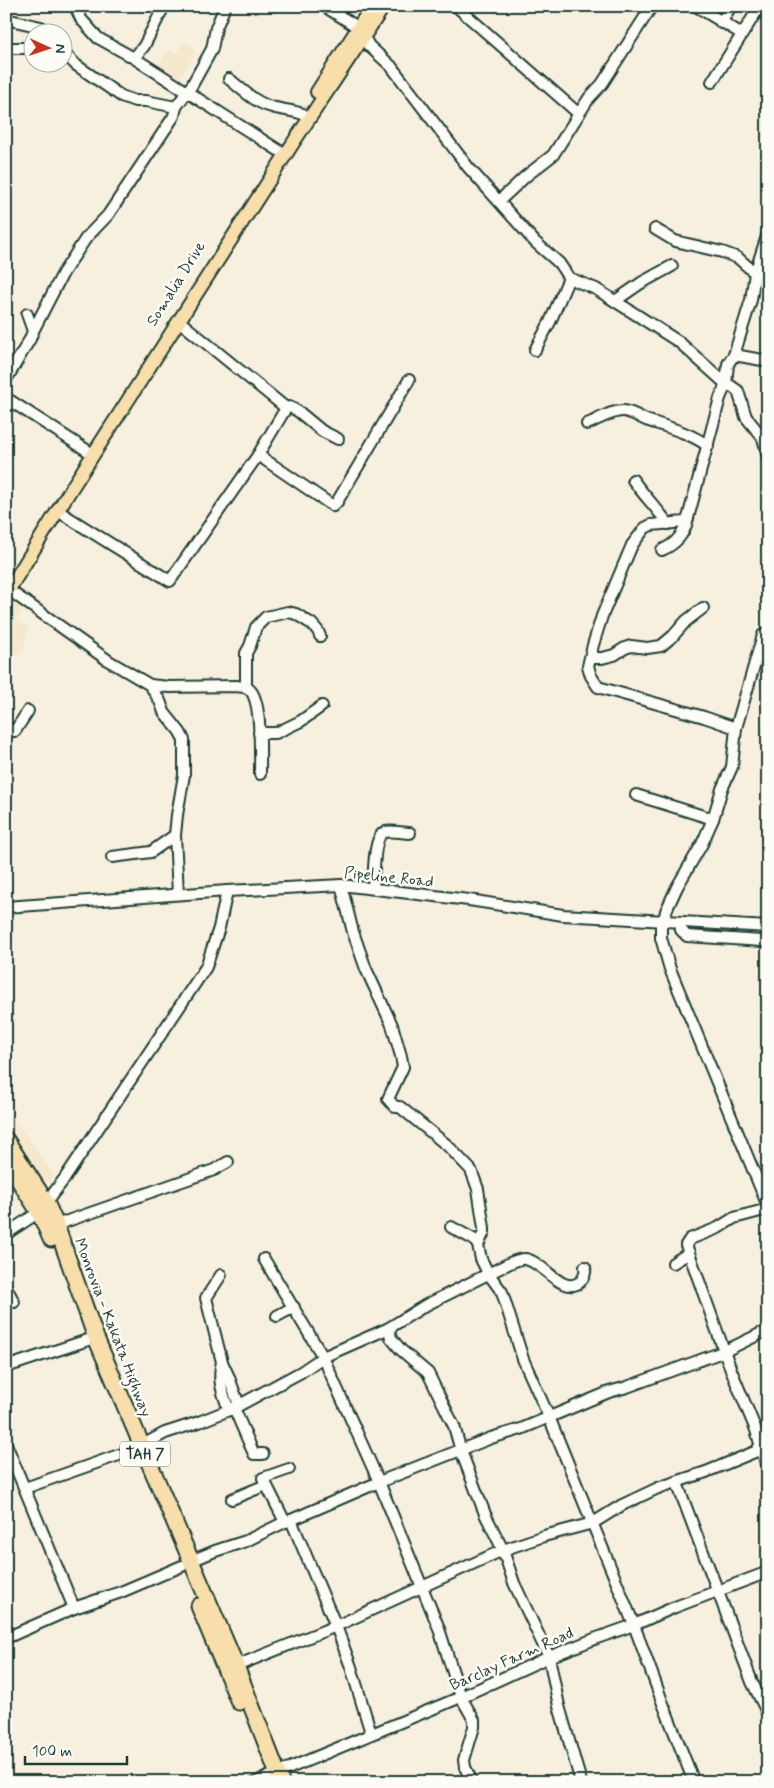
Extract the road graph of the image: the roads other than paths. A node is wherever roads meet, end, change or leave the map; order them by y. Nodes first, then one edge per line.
1 (76, 6) edge
2 (164, 6) edge
3 (225, 6) edge
4 (324, 6) edge
5 (372, 6) edge
6 (384, 6) edge
7 (456, 6) edge
8 (652, 6) edge
9 (696, 6) edge
10 (730, 6) edge
11 (760, 6) edge
12 (6, 20) edge
13 (22, 23) edge
14 (721, 23) junction
15 (361, 33) junction
16 (742, 34) junction
17 (6, 48) edge
18 (22, 48) edge
19 (134, 58) junction
20 (72, 61) edge
21 (229, 79) dead end
22 (712, 82) dead end
23 (187, 92) junction
24 (176, 107) junction
25 (302, 114) junction
26 (579, 114) junction
27 (278, 150) junction
28 (499, 201) junction
29 (655, 230) dead end
30 (768, 233) edge
31 (672, 266) dead end
32 (755, 274) junction
33 (570, 278) junction
34 (615, 301) junction
35 (27, 314) dead end
36 (179, 321) junction
37 (33, 331) junction
38 (536, 350) dead end
39 (734, 355) junction
40 (768, 361) edge
41 (6, 380) edge
42 (410, 380) dead end
43 (726, 384) junction
44 (6, 398) edge
45 (286, 408) junction
46 (587, 424) dead end
47 (764, 430) edge
48 (338, 439) dead end
49 (708, 446) junction
50 (88, 451) junction
51 (767, 453) edge
52 (258, 455) junction
53 (767, 468) edge
54 (633, 480) dead end
55 (58, 511) junction
56 (688, 518) junction
57 (668, 524) junction
58 (662, 550) dead end
59 (7, 588) edge
60 (703, 608) dead end
61 (320, 636) dead end
62 (763, 636) dead end
63 (591, 658) junction
64 (150, 685) junction
65 (246, 687) junction
66 (322, 706) dead end
67 (28, 711) dead end
68 (6, 727) edge
69 (736, 728) junction
70 (259, 733) junction
71 (260, 774) dead end
72 (636, 795) dead end
73 (713, 819) junction
74 (410, 832) dead end
75 (175, 835) junction
76 (112, 857) dead end
77 (341, 885) junction
78 (373, 888) junction
79 (227, 891) junction
80 (178, 894) junction
81 (6, 907) edge
82 (663, 920) junction
83 (680, 922) junction
84 (768, 927) edge
85 (768, 943) edge
86 (6, 1140) edge
87 (6, 1160) edge
88 (228, 1162) dead end
89 (43, 1207) junction
90 (768, 1208) edge
91 (56, 1225) junction
92 (451, 1227) dead end
93 (6, 1234) edge
94 (478, 1245) junction
95 (689, 1253) junction
96 (264, 1258) dead end
97 (673, 1263) dead end
98 (585, 1267) dead end
99 (488, 1273) junction
100 (221, 1275) dead end
101 (6, 1287) edge
102 (14, 1302) dead end
103 (294, 1307) junction
104 (277, 1316) dead end
105 (389, 1328) junction
106 (768, 1330) edge
107 (88, 1340) junction
108 (725, 1351) junction
109 (323, 1358) junction
110 (6, 1367) edge
111 (234, 1408) junction
112 (549, 1417) junction
113 (6, 1444) edge
114 (760, 1445) junction
115 (137, 1448) junction
116 (461, 1451) junction
117 (263, 1454) dead end
118 (289, 1469) dead end
119 (768, 1470) edge
120 (379, 1482) junction
121 (677, 1483) junction
122 (266, 1485) junction
123 (25, 1488) junction
124 (232, 1499) dead end
125 (288, 1521) junction
126 (593, 1523) junction
127 (502, 1550) junction
128 (186, 1564) junction
129 (768, 1572) edge
130 (421, 1587) junction
131 (718, 1590) junction
132 (74, 1608) junction
133 (634, 1625) junction
134 (336, 1626) junction
135 (6, 1638) edge
136 (548, 1657) junction
137 (236, 1666) junction
138 (461, 1697) junction
139 (768, 1714) edge
140 (371, 1733) junction
141 (271, 1779) edge
142 (472, 1782) edge
143 (581, 1782) edge
144 (694, 1782) edge

1 - 19 street
2 - 19 street
3 - 23 street
4 - 15 street
5 - 15 main road, Somalia Drive
6 - 15 main road
7 - 26 street
8 - 26 street
9 - 14 street
10 - 14 street
11 - 16 street
12 - 13 street
14 - 16 street
15 - 25 main road, Somalia Drive
15 - 28 street
15 - 36 main road, Somalia Drive
16 - 22 street
17 - 18 street
19 - 23 street
20 - 24 street
21 - 25 street
23 - 24 street
23 - 27 street
24 - 37 street
25 - 27 main road, Somalia Drive
26 - 28 street
27 - 50 main road, Somalia Drive
28 - 33 street
29 - 32 street
30 - 32 street
31 - 34 street
32 - 39 street
33 - 34 street
33 - 38 street
34 - 43 street
35 - 37 street
36 - 45 street
36 - 55 main road, Somalia Drive
37 - 41 street
39 - 40 street
39 - 43 street
42 - 52 street
43 - 47 street
43 - 49 street
44 - 50 street
45 - 48 street
45 - 52 street
46 - 49 street
47 - 51 street
49 - 56 street
50 - 59 main road, Somalia Drive
51 - 53 street
52 - 55 street
54 - 57 street
55 - 59 main road, Somalia Drive
56 - 57 street
56 - 58 street
57 - 63 street
59 - 64 street
60 - 63 street
61 - 65 street
62 - 69 street
63 - 69 street
64 - 65 street
64 - 75 street
65 - 70 street
66 - 70 street
67 - 68 street
69 - 73 street
70 - 71 street
72 - 73 street
73 - 82 street
74 - 78 street
75 - 76 street
75 - 80 street
77 - 78 street, Pipeline Road
77 - 79 street, Pipeline Road
77 - 94 street
78 - 82 street, Pipeline Road
79 - 80 street, Pipeline Road
79 - 89 street
80 - 81 street, Pipeline Road
82 - 83 street, Pipeline Road
82 - 90 street
83 - 84 street, Pipeline Road
83 - 85 street
86 - 89 highway, Monrovia - Kakata Highway / TAH 7
87 - 89 highway, Monrovia - Kakata Highway / TAH 7
88 - 91 street
89 - 91 highway, Monrovia - Kakata Highway / TAH 7
89 - 93 street
89 - 107 highway, Monrovia - Kakata Highway / TAH 7
90 - 95 street
91 - 115 highway, Monrovia - Kakata Highway / TAH 7
92 - 94 street
94 - 99 street
95 - 97 street
95 - 108 street
96 - 103 street
98 - 99 street
99 - 105 street
99 - 112 street
100 - 111 street
101 - 102 street
103 - 104 street
103 - 109 street
105 - 109 street
105 - 116 street
106 - 108 street
107 - 110 street
107 - 115 highway, Monrovia - Kakata Highway / TAH 7
108 - 112 street
108 - 114 street
109 - 111 street
109 - 120 street
111 - 115 street
111 - 117 street
112 - 116 street
112 - 126 street
113 - 123 street
114 - 119 street
114 - 121 street
115 - 123 street
115 - 128 highway, Monrovia - Kakata Highway / TAH 7
116 - 120 street
116 - 127 street
118 - 122 street
120 - 125 street
120 - 130 street
121 - 126 street
121 - 131 street
122 - 124 street
122 - 125 street
123 - 132 street
125 - 128 street
125 - 134 street
126 - 127 street
126 - 133 street
127 - 130 street
127 - 136 street
128 - 132 street
128 - 137 highway, Monrovia - Kakata Highway / TAH 7
128 - 141 highway, Monrovia - Kakata Highway / TAH 7
129 - 131 street, Barclay Farm Road
130 - 134 street
130 - 138 street
131 - 133 street, Barclay Farm Road
131 - 139 street
132 - 135 street
133 - 136 street, Barclay Farm Road
133 - 144 street
134 - 137 street
134 - 140 street
136 - 138 street, Barclay Farm Road
136 - 143 street
137 - 141 highway, Monrovia - Kakata Highway / TAH 7
138 - 140 street, Barclay Farm Road
138 - 142 street
140 - 141 street, Barclay Farm Road

